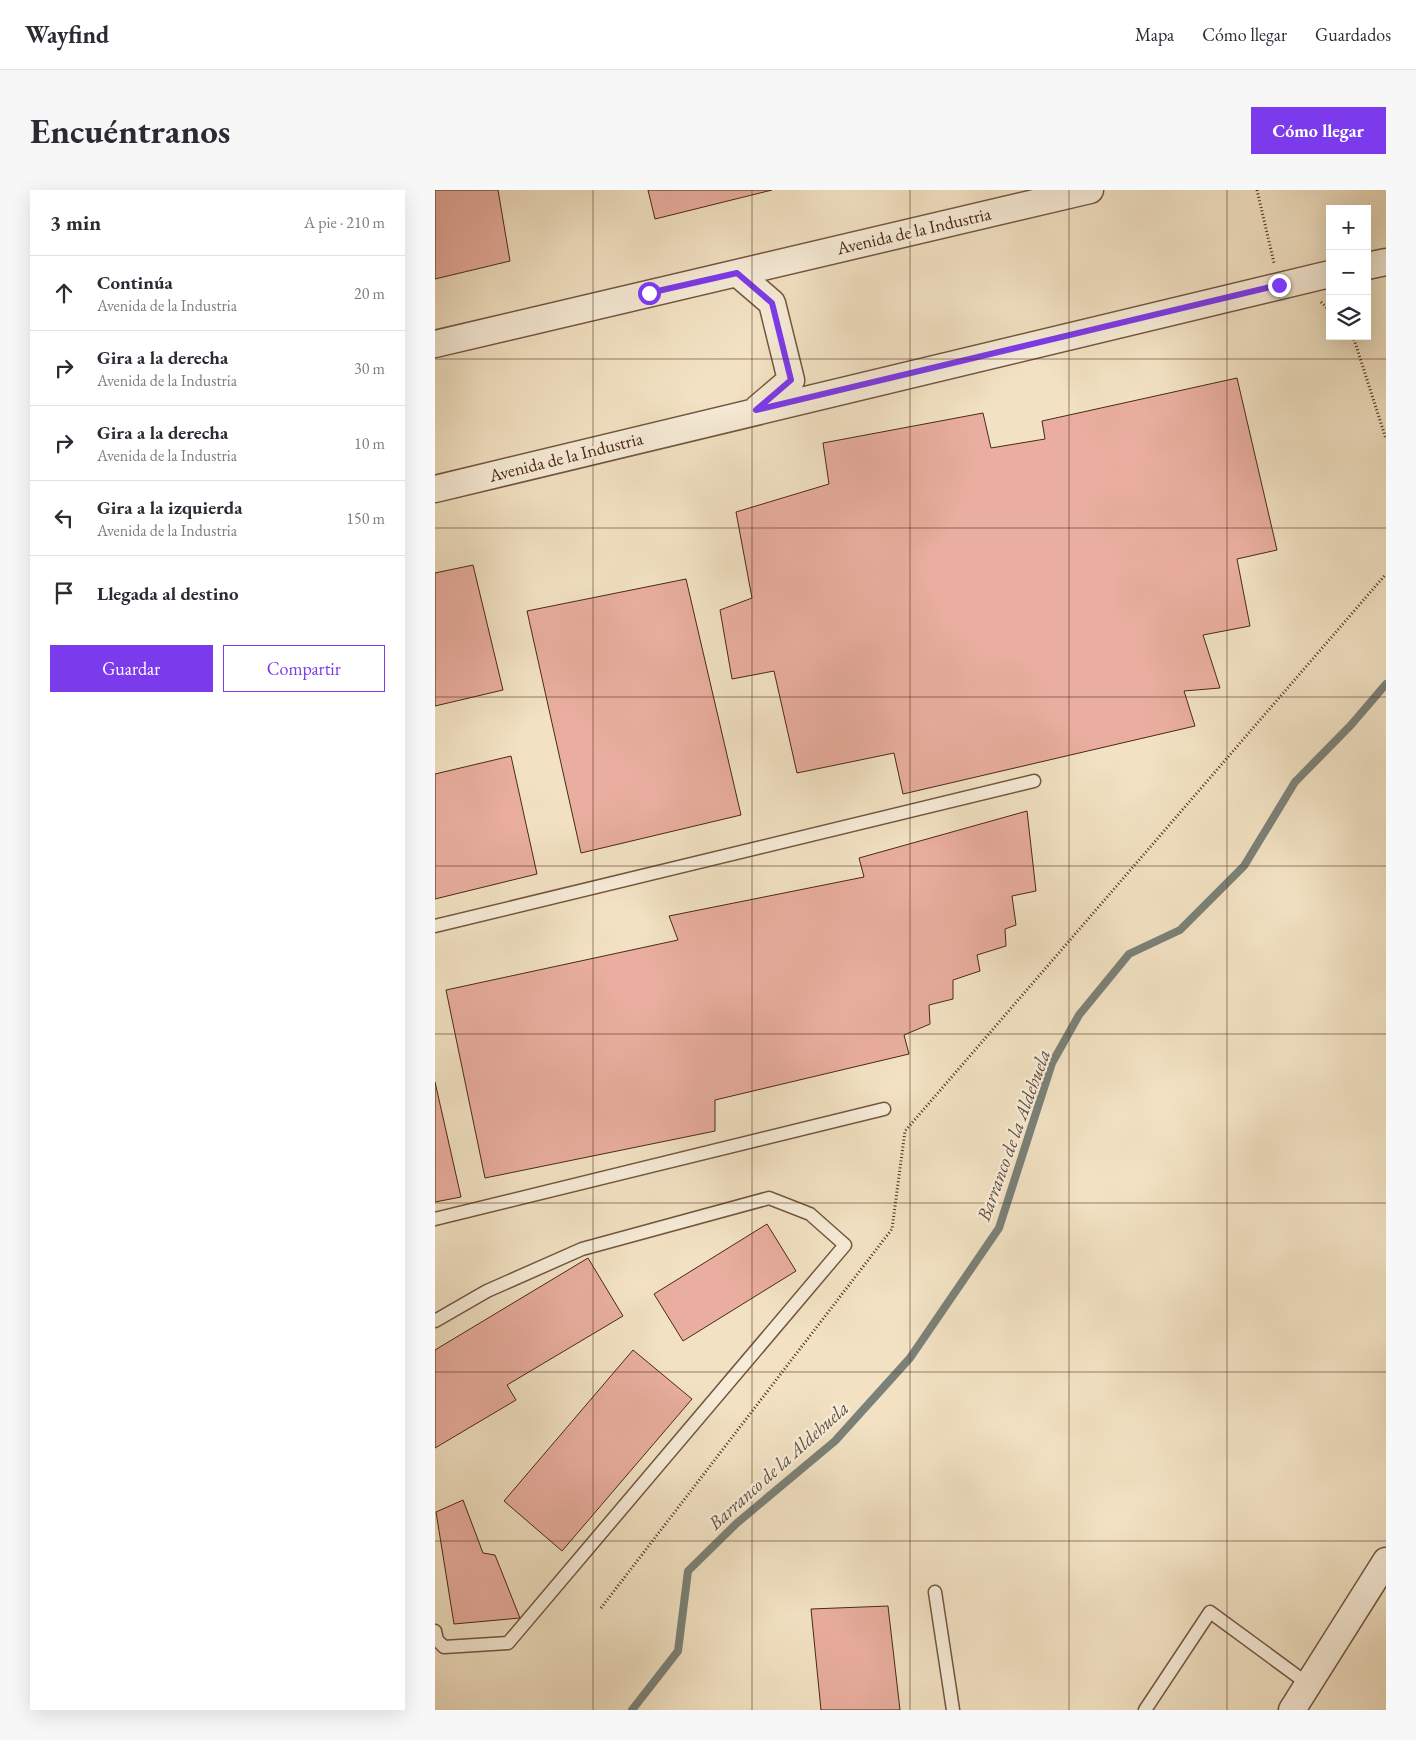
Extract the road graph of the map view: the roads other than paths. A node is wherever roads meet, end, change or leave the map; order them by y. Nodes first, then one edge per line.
1 (1091, 190) edge
2 (1386, 262) edge
3 (1371, 265) edge
4 (737, 273) junction
5 (1326, 275) edge
6 (435, 344) edge
7 (756, 410) junction
8 (435, 489) edge
9 (1034, 781) dead end
10 (435, 926) edge
11 (884, 1109) dead end
12 (435, 1219) edge
13 (435, 1320) edge
14 (1386, 1561) edge
15 (935, 1592) dead end
16 (435, 1631) edge
17 (1308, 1684) junction
18 (953, 1710) edge
19 (1145, 1710) edge
20 (1292, 1710) edge

1 - 4 street, Avenida de la Industria
2 - 3 street
4 - 6 street, Avenida de la Industria
4 - 7 street, Avenida de la Industria
5 - 7 street, Avenida de la Industria
7 - 8 street, Avenida de la Industria
9 - 10 lane
11 - 12 lane
13 - 16 lane
14 - 17 street
15 - 18 lane
17 - 19 lane
17 - 20 street

